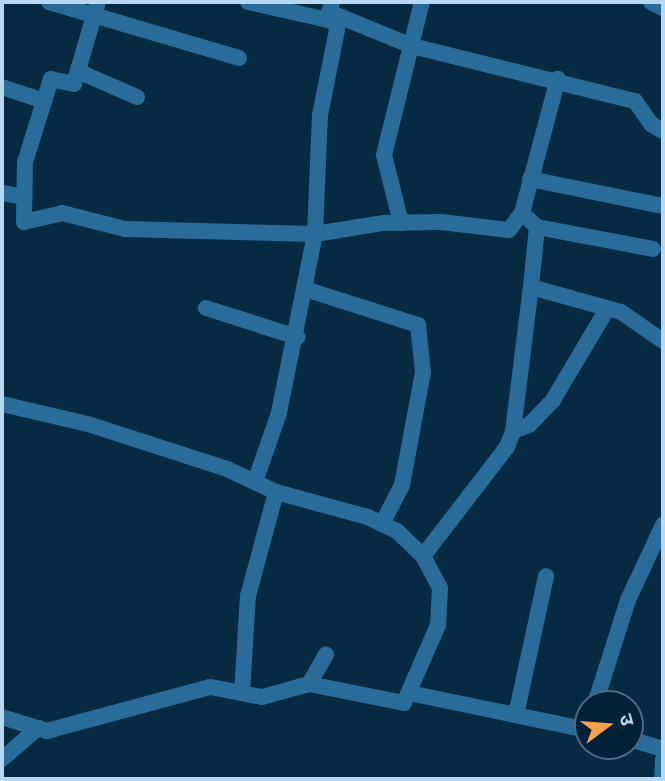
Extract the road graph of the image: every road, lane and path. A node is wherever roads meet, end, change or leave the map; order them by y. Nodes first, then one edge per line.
1 (49, 2) edge
2 (248, 2) edge
3 (422, 2) edge
4 (651, 2) edge
5 (96, 8) edge
6 (663, 8) edge
7 (330, 11) edge
8 (412, 47) junction
9 (239, 58) dead end
10 (79, 67) junction
11 (558, 79) junction
12 (2, 87) edge
13 (137, 97) dead end
14 (44, 101) junction
15 (663, 131) edge
16 (530, 179) junction
17 (2, 193) edge
18 (25, 197) junction
19 (663, 206) edge
20 (522, 212) junction
21 (401, 223) junction
22 (537, 227) junction
23 (315, 234) junction
24 (653, 249) dead end
25 (531, 287) junction
26 (305, 289) junction
27 (206, 308) dead end
28 (607, 309) junction
29 (297, 337) junction
30 (663, 341) edge
31 (2, 404) edge
32 (513, 431) junction
33 (255, 482) junction
34 (276, 492) junction
35 (382, 524) junction
36 (663, 525) edge
37 (423, 556) junction
38 (546, 576) dead end
39 (326, 654) dead end
40 (309, 684) junction
41 (599, 690) edge
42 (242, 693) junction
43 (409, 693) junction
44 (516, 715) junction
45 (2, 717) edge
46 (574, 727) edge
47 (38, 728) junction
48 (644, 743) edge
49 (663, 748) edge
50 (2, 759) edge
51 (663, 759) edge
52 (662, 779) edge

1 - 5 street
2 - 7 street
3 - 8 street
4 - 6 street
5 - 9 street
5 - 10 street
7 - 8 street
7 - 23 street
8 - 11 street
8 - 21 street
10 - 13 street
10 - 14 street
11 - 15 street
11 - 16 street
12 - 14 street
14 - 18 street
16 - 19 street
16 - 20 street
17 - 18 street
18 - 23 street
20 - 21 street
20 - 22 street
21 - 23 street
22 - 24 street
22 - 25 street
23 - 26 street
25 - 28 street
25 - 32 street
26 - 29 street
26 - 35 street
27 - 29 street
28 - 30 street
28 - 32 street
29 - 33 street
31 - 33 street
32 - 37 street
33 - 34 street
34 - 35 street
34 - 42 street
35 - 37 street
36 - 41 street
37 - 43 street
38 - 44 street
39 - 40 street
40 - 42 street
40 - 43 street
42 - 47 street
43 - 44 street
44 - 46 street
45 - 47 street
47 - 50 street
48 - 49 street
51 - 52 street

